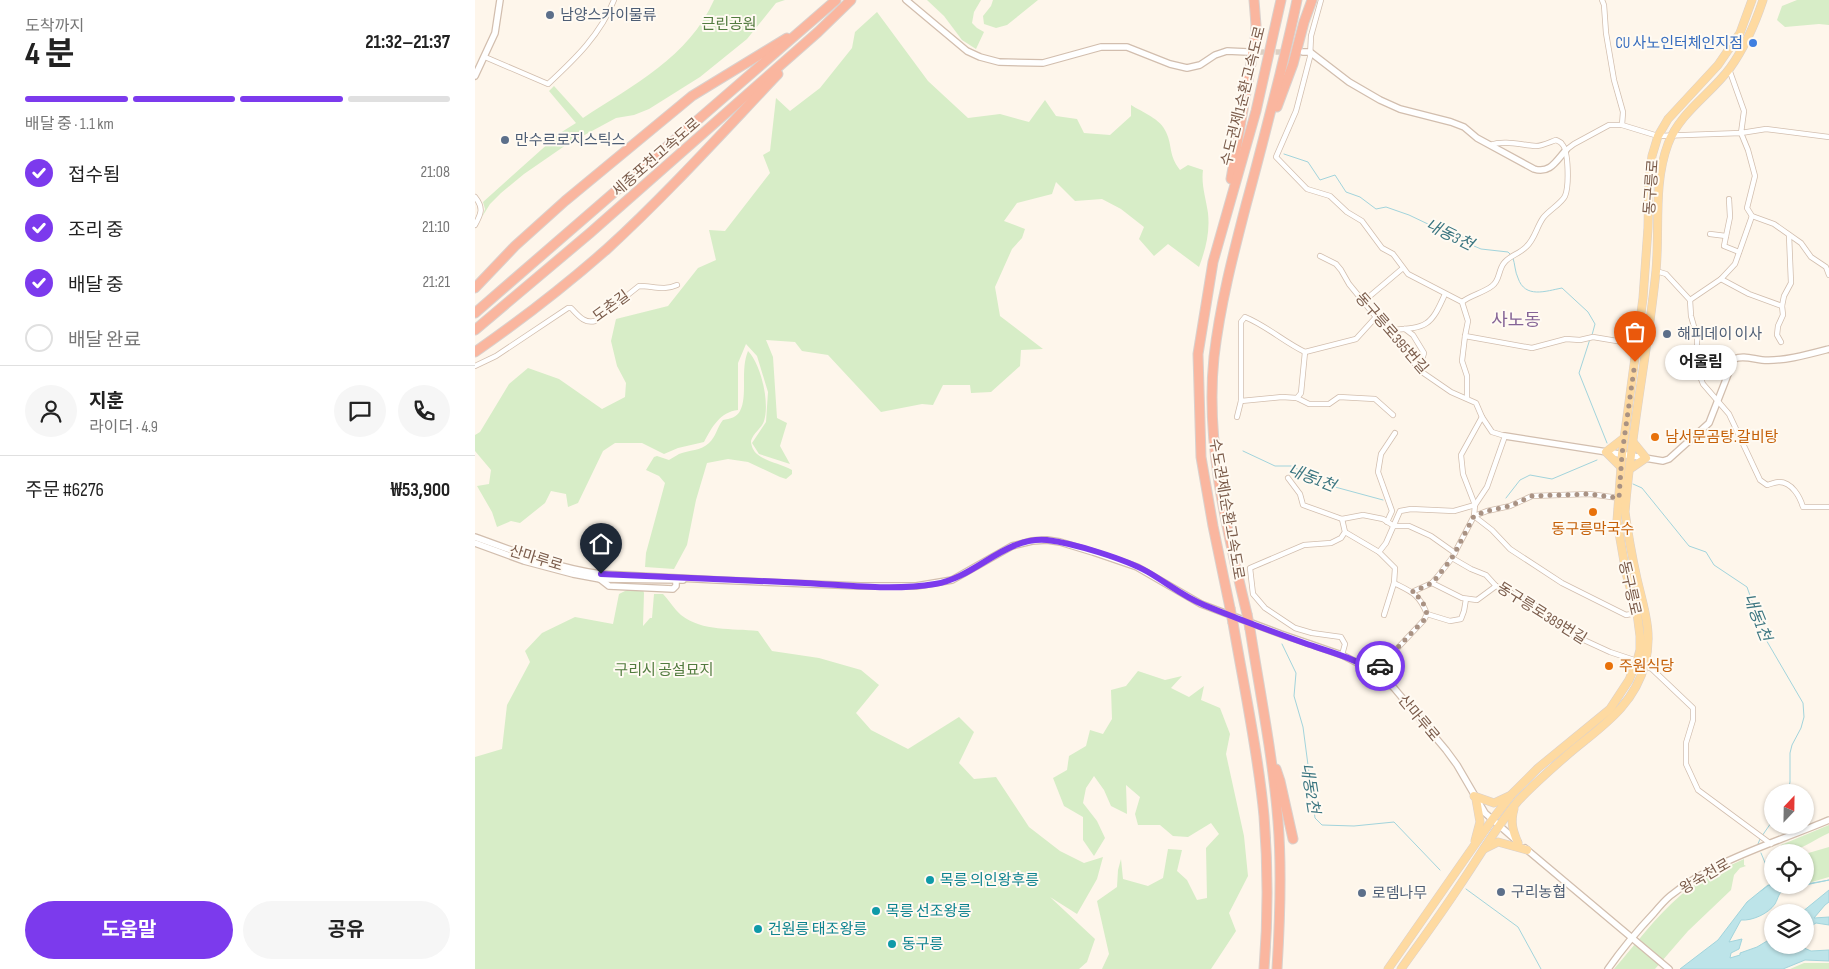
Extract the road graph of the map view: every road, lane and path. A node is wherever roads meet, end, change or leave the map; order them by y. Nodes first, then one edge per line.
1 (500, 0) edge
2 (615, 0) edge
3 (836, 0) edge
4 (851, 0) edge
5 (906, 0) edge
6 (1254, 0) edge
7 (1281, 0) edge
8 (1297, 0) edge
9 (1312, 0) edge
10 (1321, 0) edge
11 (1602, 0) edge
12 (1752, 0) edge
13 (1763, 0) edge
14 (811, 24) junction
15 (817, 32) junction
16 (1248, 52) tunnel mouth
17 (1303, 52) tunnel mouth
18 (1310, 52) junction
19 (485, 57) junction
20 (1729, 69) junction
21 (475, 76) edge
22 (1622, 125) junction
23 (1741, 133) junction
24 (1658, 136) junction
25 (1672, 136) junction
26 (1829, 136) edge
27 (1263, 145) junction
28 (1490, 145) junction
29 (1566, 150) junction
30 (475, 197) edge
31 (1729, 199) dead end
32 (1225, 214) junction
33 (1752, 216) junction
34 (475, 226) edge
35 (1710, 234) dead end
36 (1789, 235) junction
37 (1726, 236) junction
38 (1739, 252) junction
39 (1320, 256) dead end
40 (1403, 268) junction
41 (1656, 271) junction
42 (1829, 275) edge
43 (1721, 279) junction
44 (677, 285) dead end
45 (475, 288) edge
46 (1445, 294) junction
47 (1690, 300) junction
48 (1364, 301) junction
49 (1462, 302) junction
50 (1782, 306) junction
51 (475, 313) edge
52 (1376, 317) junction
53 (1405, 329) junction
54 (475, 330) edge
55 (1391, 330) junction
56 (1465, 336) junction
57 (1781, 342) dead end
58 (1637, 345) junction
59 (1647, 346) junction
60 (1829, 349) edge
61 (475, 352) edge
62 (1305, 352) junction
63 (476, 364) edge
64 (1419, 370) junction
65 (1297, 398) junction
66 (1467, 398) junction
67 (1717, 400) junction
68 (1241, 401) junction
69 (1393, 415) dead end
70 (1237, 417) dead end
71 (1482, 417) junction
72 (1395, 433) dead end
73 (1505, 436) junction
74 (1624, 438) junction
75 (1633, 442) junction
76 (1606, 452) junction
77 (1622, 454) junction
78 (1631, 456) junction
79 (1646, 458) junction
80 (1621, 467) junction
81 (1630, 469) junction
82 (1288, 478) dead end
83 (1619, 498) junction
84 (1475, 504) junction
85 (1829, 507) edge
86 (1474, 516) junction
87 (1342, 519) junction
88 (1387, 522) junction
89 (1394, 526) junction
90 (1345, 532) junction
91 (475, 537) edge
92 (475, 543) edge
93 (1379, 552) junction
94 (1455, 553) junction
95 (1452, 558) junction
96 (676, 579) junction
97 (1394, 583) junction
98 (1432, 583) junction
99 (1496, 586) junction
100 (1412, 592) junction
101 (1466, 599) junction
102 (1646, 611) junction
103 (1637, 613) junction
104 (1427, 614) junction
105 (1384, 615) dead end
106 (1342, 655) junction
107 (1637, 661) junction
108 (1645, 665) junction
109 (1375, 672) junction
110 (1270, 755) junction
111 (1512, 794) junction
112 (1475, 797) junction
113 (1515, 806) junction
114 (1829, 820) edge
115 (1495, 823) junction
116 (1293, 839) dead end
117 (1518, 843) junction
118 (1771, 844) joint
119 (1764, 847) edge
120 (1473, 848) junction
121 (1483, 850) junction
122 (1527, 850) junction
123 (1633, 939) junction
124 (1264, 969) edge
125 (1277, 969) edge
126 (1388, 969) edge
127 (1401, 969) edge
128 (1608, 969) edge
129 (1669, 969) edge

1 - 19 street
2 - 19 street
3 - 14 highway, 세종포천고속도로
4 - 15 highway, 세종포천고속도로
5 - 16 street
6 - 32 highway
7 - 32 highway, 수도권제1순환고속도로
8 - 27 highway, 수도권제1순환고속도로
9 - 27 highway
10 - 18 street
11 - 22 street
12 - 24 main road, 동구릉로
13 - 20 main road, 동구릉로
14 - 45 highway
14 - 51 highway, 세종포천고속도로
15 - 54 highway, 세종포천고속도로
15 - 61 highway
17 - 18 street
18 - 28 street
18 - 40 street
19 - 21 street
20 - 23 street
20 - 25 main road, 동구릉로
22 - 24 street
22 - 29 street
23 - 25 street
23 - 26 street
23 - 33 street
24 - 25 street
24 - 58 main road, 동구릉로
25 - 41 main road, 동구릉로
27 - 110 highway, 수도권제1순환고속도로, bridge
28 - 29 street
28 - 29 street
29 - 49 street
30 - 34 street
31 - 37 street
32 - 124 highway, 수도권제1순환고속도로, bridge
33 - 36 street
33 - 38 street
35 - 37 street
36 - 42 street
36 - 50 street
37 - 38 street
38 - 43 street
39 - 48 street, 동구릉로395번길
40 - 46 street
40 - 48 street
41 - 47 street
41 - 59 main road, 동구릉로
43 - 47 street
43 - 50 street
44 - 63 street, 도촌길
46 - 49 street
46 - 53 street
47 - 67 street
48 - 52 street, 동구릉로395번길
49 - 56 street
50 - 57 street
52 - 55 street, 동구릉로395번길
52 - 62 street
53 - 55 street
53 - 64 street
55 - 64 street, 동구릉로395번길
56 - 58 street
56 - 66 street
58 - 59 street
58 - 74 main road, 동구릉로
59 - 75 main road, 동구릉로
60 - 67 street
62 - 65 street
62 - 68 street
64 - 66 street, 동구릉로395번길
65 - 68 street
65 - 69 street
66 - 71 street, 동구릉로395번길
67 - 79 street
67 - 85 street
68 - 70 street
71 - 73 street, 동구릉로395번길
71 - 84 street
72 - 88 street
73 - 76 street
73 - 84 street
74 - 76 main road
74 - 77 main road, 동구릉로
75 - 78 main road, 동구릉로
75 - 79 main road
76 - 77 street
76 - 80 main road
77 - 78 street
77 - 80 main road, 동구릉로
78 - 79 street
78 - 81 main road, 동구릉로
79 - 81 main road
80 - 83 main road, 동구릉로
81 - 102 main road, 동구릉로
82 - 87 street
83 - 86 street
83 - 103 main road, 동구릉로
84 - 86 street
84 - 89 street
86 - 94 street
86 - 103 street
87 - 88 street
87 - 90 street
88 - 89 street
89 - 93 street
89 - 94 street
90 - 93 street
90 - 106 street
91 - 96 street, 산마루로
92 - 96 street, 산마루로
93 - 97 street
94 - 95 street
95 - 98 street
95 - 99 street, 동구릉로389번길
96 - 106 street, 산마루로
97 - 100 street
97 - 105 street
98 - 100 street
98 - 101 street
99 - 101 street
99 - 107 street, 동구릉로389번길
100 - 104 street
101 - 104 street
102 - 103 street
102 - 108 main road, 동구릉로
103 - 107 main road, 동구릉로
104 - 109 street
106 - 109 street, 산마루로
107 - 108 street, 동구릉로389번길
107 - 111 main road, 동구릉로
108 - 113 main road, 동구릉로
108 - 118 street, 동구릉로389번길
109 - 112 street, 산마루로
110 - 116 highway
110 - 125 highway, 수도권제1순환고속도로
111 - 112 main road
111 - 115 main road, 동구릉로
112 - 115 street, 산마루로
112 - 120 main road
113 - 115 main road, 동구릉로
113 - 117 main road
114 - 118 street, 왕숙천로
115 - 117 street, 산마루로
115 - 120 main road, 동구릉로
115 - 121 main road, 동구릉로
117 - 122 street, 산마루로
119 - 123 street, 왕숙천로
120 - 126 main road, 동구릉로
121 - 122 main road
121 - 127 main road, 동구릉로
122 - 123 street, 산마루로
123 - 128 street, 왕숙천로
123 - 129 street, 산마루로

